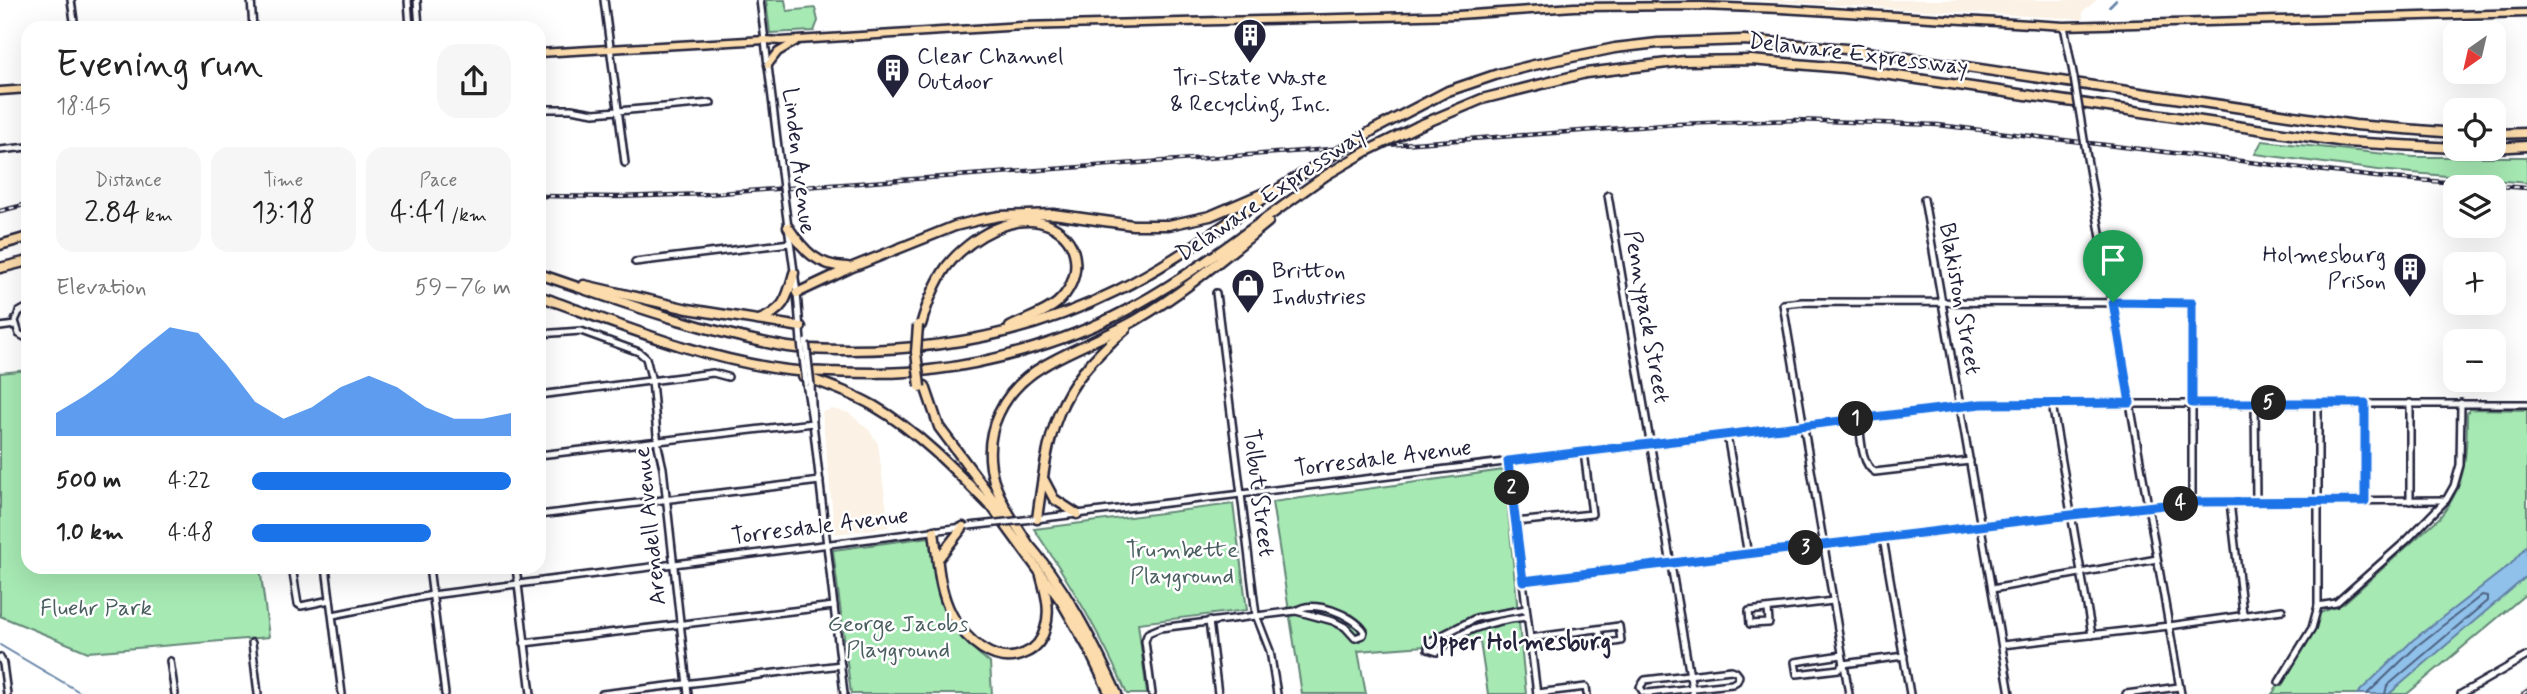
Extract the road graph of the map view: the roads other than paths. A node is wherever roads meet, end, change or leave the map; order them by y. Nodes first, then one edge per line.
1 (71, 0) edge
2 (251, 0) edge
3 (408, 0) edge
4 (417, 0) edge
5 (604, 0) edge
6 (760, 0) edge
7 (1574, 4) edge
8 (2527, 13) edge
9 (74, 21) edge
10 (253, 21) edge
11 (410, 21) edge
12 (418, 21) edge
13 (2064, 26) junction
14 (765, 40) junction
15 (798, 40) junction
16 (609, 49) junction
17 (546, 53) edge
18 (768, 65) junction
19 (21, 90) edge
20 (0, 91) edge
21 (711, 103) dead end
22 (546, 109) edge
23 (618, 110) junction
24 (2443, 132) edge
25 (2527, 133) edge
26 (2506, 134) edge
27 (2527, 146) edge
28 (2443, 147) edge
29 (2506, 147) edge
30 (21, 148) edge
31 (0, 150) edge
32 (625, 163) dead end
33 (1324, 176) junction
34 (1296, 178) junction
35 (1608, 195) dead end
36 (1924, 199) dead end
37 (1030, 214) junction
38 (788, 227) junction
39 (21, 239) edge
40 (790, 243) junction
41 (0, 245) edge
42 (635, 262) dead end
43 (21, 263) edge
44 (0, 268) edge
45 (850, 268) junction
46 (794, 273) junction
47 (546, 276) edge
48 (546, 276) edge
49 (797, 293) junction
50 (1216, 293) dead end
51 (546, 298) edge
52 (1942, 302) junction
53 (2113, 302) junction
54 (21, 311) edge
55 (1138, 319) junction
56 (758, 320) junction
57 (15, 325) junction
58 (920, 325) junction
59 (0, 327) edge
60 (801, 327) junction
61 (546, 334) edge
62 (996, 334) junction
63 (21, 335) edge
64 (788, 370) junction
65 (728, 377) dead end
66 (652, 381) junction
67 (923, 387) junction
68 (546, 394) edge
69 (2130, 403) junction
70 (2192, 403) junction
71 (2255, 403) junction
72 (2318, 403) junction
73 (2365, 403) junction
74 (2410, 403) junction
75 (2461, 403) junction
76 (2052, 404) junction
77 (2527, 404) edge
78 (1960, 407) junction
79 (1859, 419) junction
80 (813, 422) junction
81 (1803, 426) junction
82 (1727, 435) junction
83 (659, 441) junction
84 (1650, 444) junction
85 (1584, 452) junction
86 (546, 454) edge
87 (1508, 461) junction
88 (1970, 461) junction
89 (1043, 479) junction
90 (820, 481) junction
91 (1241, 495) junction
92 (666, 500) junction
93 (2410, 500) junction
94 (2446, 500) junction
95 (2256, 501) junction
96 (2318, 501) junction
97 (2365, 501) junction
98 (2192, 502) junction
99 (2230, 502) junction
100 (2149, 507) junction
101 (994, 510) junction
102 (546, 514) edge
103 (1077, 514) junction
104 (2071, 515) junction
105 (1035, 519) junction
106 (1516, 522) junction
107 (966, 526) junction
108 (1981, 526) junction
109 (934, 531) junction
110 (1883, 538) junction
111 (1027, 541) junction
112 (826, 544) junction
113 (1823, 545) junction
114 (1748, 555) junction
115 (938, 559) junction
116 (2157, 559) junction
117 (673, 563) junction
118 (1670, 564) junction
119 (1040, 570) junction
120 (2081, 573) junction
121 (293, 574) edge
122 (327, 574) edge
123 (430, 574) edge
124 (517, 574) edge
125 (1523, 581) junction
126 (518, 583) junction
127 (1992, 589) junction
128 (432, 595) junction
129 (330, 600) junction
130 (1833, 601) junction
131 (834, 606) junction
132 (2318, 606) junction
133 (1526, 609) junction
134 (1768, 609) dead end
135 (2282, 610) dead end
136 (1296, 611) junction
137 (2243, 614) junction
138 (333, 615) junction
139 (1256, 615) junction
140 (1527, 617) junction
141 (1209, 621) junction
142 (679, 624) junction
143 (2169, 626) junction
144 (1599, 629) junction
145 (2092, 635) junction
146 (1530, 638) junction
147 (252, 643) dead end
148 (524, 643) junction
149 (2002, 645) junction
150 (1842, 655) junction
151 (1904, 656) junction
152 (2527, 656) edge
153 (0, 657) edge
154 (170, 661) dead end
155 (1843, 664) junction
156 (841, 665) junction
157 (1690, 675) junction
158 (2279, 682) dead end
159 (686, 684) junction
160 (1692, 691) edge
161 (2180, 691) edge
162 (7, 694) edge
163 (175, 694) edge
164 (258, 694) edge
165 (342, 694) edge
166 (445, 694) edge
167 (531, 694) edge
168 (602, 694) edge
169 (688, 694) edge
170 (845, 694) edge
171 (1110, 694) edge
172 (1116, 694) edge
173 (1152, 694) edge
174 (1218, 694) edge
175 (1277, 694) edge
176 (1537, 694) edge
177 (1587, 694) edge
178 (1849, 694) edge
179 (1910, 694) edge
180 (2011, 694) edge
181 (2126, 694) edge
182 (2460, 694) edge

1 - 9 street
2 - 10 street
3 - 11 street
4 - 12 street
5 - 16 street
6 - 14 street, Linden Avenue
7 - 13 main road
7 - 15 main road
8 - 13 main road
13 - 53 street, bridge
14 - 15 main road
14 - 16 main road
14 - 18 street, Linden Avenue
15 - 18 main road
16 - 17 main road
16 - 23 street
18 - 38 street, Linden Avenue, bridge
19 - 20 main road
21 - 23 street
22 - 23 street
23 - 32 street
24 - 34 highway, Delaware Expressway, bridge
25 - 26 highway
27 - 29 highway
28 - 33 highway, Delaware Expressway, bridge
30 - 31 street
33 - 55 highway
33 - 64 highway, Delaware Expressway
34 - 37 highway
34 - 62 highway, Delaware Expressway
35 - 84 street, Pennypack Street
36 - 52 street, Blakiston Street
37 - 45 highway
37 - 58 highway
38 - 40 street, Linden Avenue
38 - 45 highway
39 - 41 highway
40 - 42 street
40 - 46 street, Linden Avenue
43 - 44 highway
45 - 49 highway
46 - 49 street, Linden Avenue
46 - 56 highway
47 - 62 highway, Delaware Expressway
48 - 56 highway
49 - 60 street, Linden Avenue
50 - 91 street, Tolbut Street
51 - 64 highway, Delaware Expressway
52 - 53 street
52 - 78 street, Blakiston Street
52 - 81 street
53 - 69 street
53 - 70 street
54 - 57 street
55 - 89 highway
55 - 111 highway
56 - 60 highway
57 - 59 street
57 - 63 street
58 - 62 highway
58 - 67 highway, bridge
60 - 80 street, Linden Avenue, bridge
61 - 66 street, Arendell Avenue
64 - 101 highway
65 - 66 street
66 - 68 street
66 - 83 street, Arendell Avenue
67 - 101 highway
67 - 111 highway
69 - 70 street, Torresdale Avenue
69 - 76 street, Torresdale Avenue
69 - 100 street
70 - 71 street, Torresdale Avenue
70 - 98 street
71 - 72 street, Torresdale Avenue
71 - 95 street
72 - 73 street, Torresdale Avenue
72 - 96 street
73 - 74 street, Torresdale Avenue
73 - 97 street
74 - 75 street, Torresdale Avenue
74 - 93 street
75 - 77 street, Torresdale Avenue
75 - 94 street
76 - 78 street, Torresdale Avenue
76 - 104 street
78 - 79 street, Torresdale Avenue
78 - 88 street, Blakiston Street
79 - 81 street, Torresdale Avenue
79 - 88 street
80 - 83 street
80 - 90 street, Linden Avenue
81 - 82 street, Torresdale Avenue
81 - 113 street
82 - 84 street, Torresdale Avenue
82 - 114 street
83 - 86 street
83 - 92 street, Arendell Avenue
84 - 85 street, Torresdale Avenue
84 - 118 street, Pennypack Street
85 - 87 street, Torresdale Avenue
85 - 106 street
87 - 91 street, Torresdale Avenue
87 - 106 street
88 - 108 street, Blakiston Street
89 - 103 highway
89 - 105 highway
90 - 92 street
90 - 112 street, Linden Avenue
91 - 103 street, Torresdale Avenue
91 - 139 street, Tolbut Street
92 - 102 street
92 - 117 street, Arendell Avenue
93 - 94 street
93 - 97 street
94 - 132 street
95 - 96 street
95 - 99 street
96 - 97 street
96 - 132 street
98 - 99 street
98 - 100 street
99 - 137 street
100 - 104 street
100 - 116 street
101 - 119 highway
103 - 105 street, Torresdale Avenue
104 - 108 street
104 - 120 street
105 - 107 street, Torresdale Avenue, bridge
106 - 125 street
107 - 109 street, Torresdale Avenue
107 - 115 highway
108 - 110 street
108 - 127 street, Blakiston Street
109 - 112 street, Torresdale Avenue
109 - 115 highway
110 - 113 street
110 - 151 street
111 - 172 highway
112 - 117 street, Torresdale Avenue
112 - 131 street, Linden Avenue
113 - 114 street
113 - 130 street
114 - 118 street
115 - 119 highway
116 - 120 street
116 - 143 street
117 - 126 street, Torresdale Avenue
117 - 142 street, Arendell Avenue
118 - 125 street
118 - 157 street, Pennypack Street
119 - 171 highway
120 - 127 street
120 - 145 street
121 - 129 street
122 - 129 street
123 - 128 street
124 - 126 street
125 - 133 street
126 - 128 street, Torresdale Avenue
126 - 148 street
127 - 149 street, Blakiston Street
128 - 138 street, Torresdale Avenue
128 - 166 street
129 - 138 street
130 - 134 street
130 - 150 street
131 - 142 street
131 - 156 street, Linden Avenue
132 - 158 street
133 - 140 street
133 - 140 street
135 - 137 street
136 - 136 street
136 - 139 street
137 - 143 street
138 - 165 street
139 - 141 street
139 - 175 street, Tolbut Street
140 - 146 street
141 - 173 street
141 - 174 street
142 - 148 street
142 - 159 street, Arendell Avenue
143 - 145 street
143 - 161 street
144 - 144 street
144 - 146 street
145 - 149 street
146 - 176 street
147 - 164 street
148 - 167 street
149 - 180 street, Blakiston Street
150 - 155 street
150 - 155 street
151 - 155 street
151 - 179 street
152 - 182 street
153 - 162 street
154 - 163 street
155 - 178 street
156 - 159 street
156 - 170 street, Linden Avenue
157 - 160 street, Pennypack Street
157 - 160 street
157 - 160 street
159 - 168 street
159 - 169 street, Arendell Avenue
161 - 181 street
176 - 177 street

